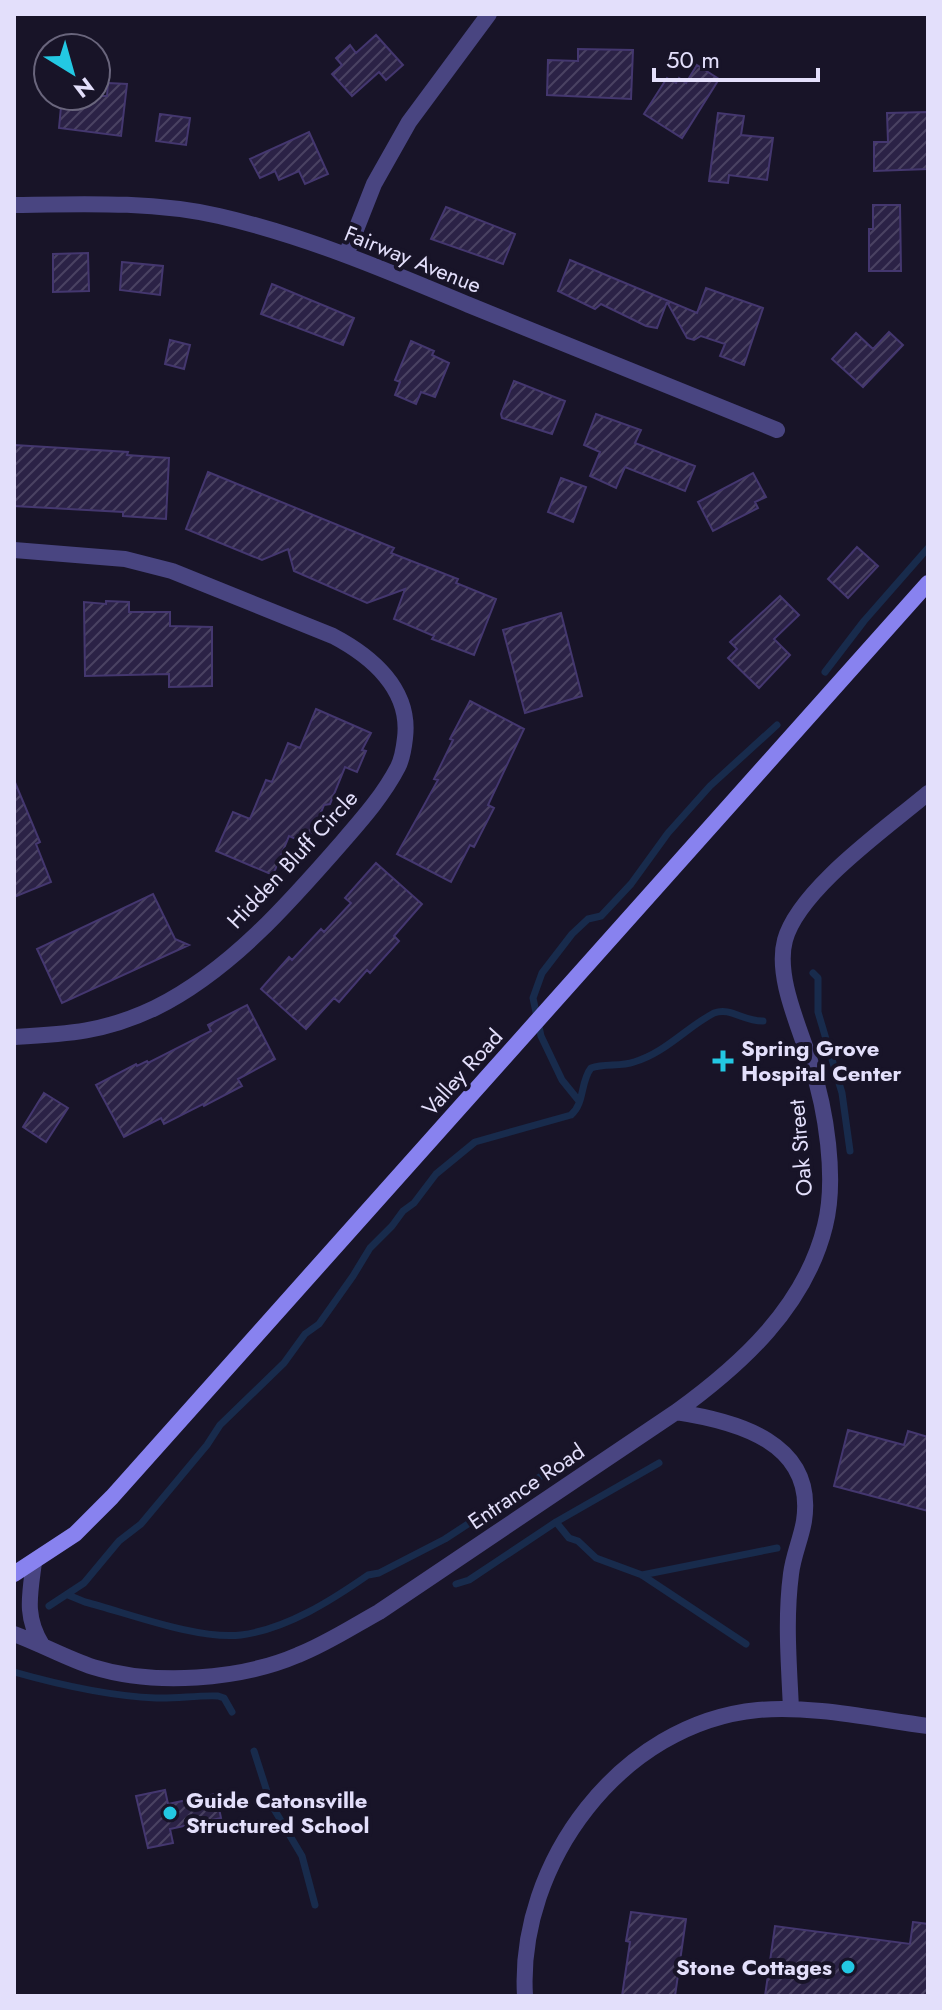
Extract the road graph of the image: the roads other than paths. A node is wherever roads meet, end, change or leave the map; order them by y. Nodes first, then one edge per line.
1 (489, 14) edge
2 (14, 205) edge
3 (346, 255) junction
4 (777, 430) dead end
5 (14, 550) edge
6 (928, 583) edge
7 (928, 793) edge
8 (14, 1037) edge
9 (676, 1412) junction
10 (34, 1562) junction
11 (14, 1574) edge
12 (14, 1634) edge
13 (42, 1645) junction
14 (791, 1709) junction
15 (928, 1726) edge
16 (525, 1996) edge

1 - 3 street
2 - 3 street, Fairway Avenue
3 - 4 street, Fairway Avenue
5 - 8 street, Hidden Bluff Circle
6 - 10 street, Valley Road
7 - 9 street, Oak Street
9 - 13 street, Entrance Road
9 - 14 street
10 - 11 street, Valley Road
10 - 13 street
12 - 13 street, Entrance Road
14 - 15 street
14 - 16 street

